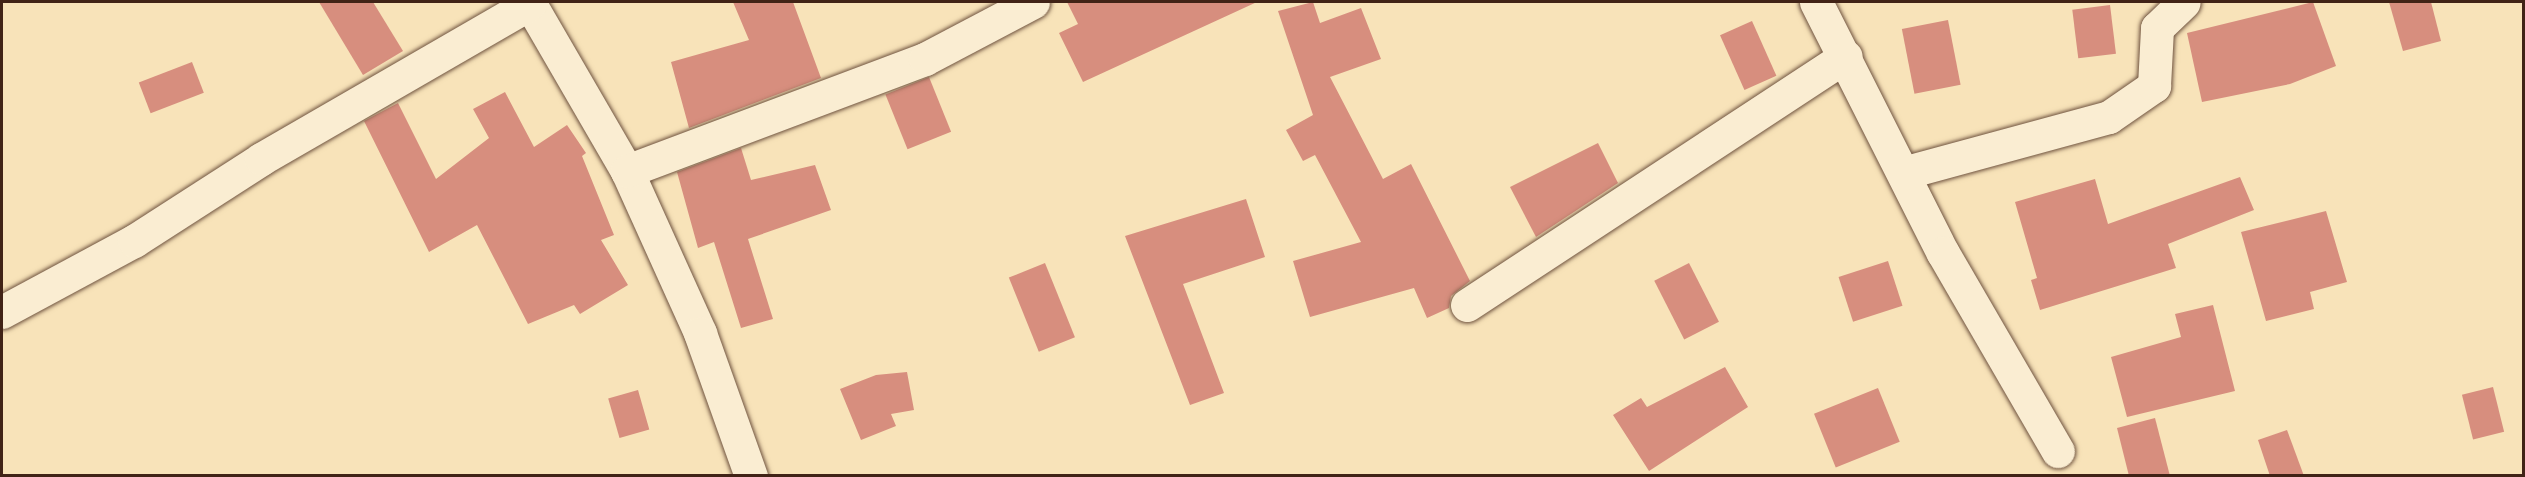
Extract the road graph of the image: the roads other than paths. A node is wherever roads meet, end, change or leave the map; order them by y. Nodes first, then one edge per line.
1 (1033, 2) edge
2 (1816, 2) edge
3 (2184, 2) edge
4 (530, 3) edge
5 (1846, 56) junction
6 (627, 171) junction
7 (1903, 173) junction
8 (1467, 305) dead end
9 (2, 312) edge
10 (2058, 451) dead end
11 (751, 476) edge

1 - 6 street
2 - 5 street
3 - 7 street
4 - 6 street
4 - 9 street
5 - 7 street
5 - 8 street
6 - 11 street
7 - 10 street

